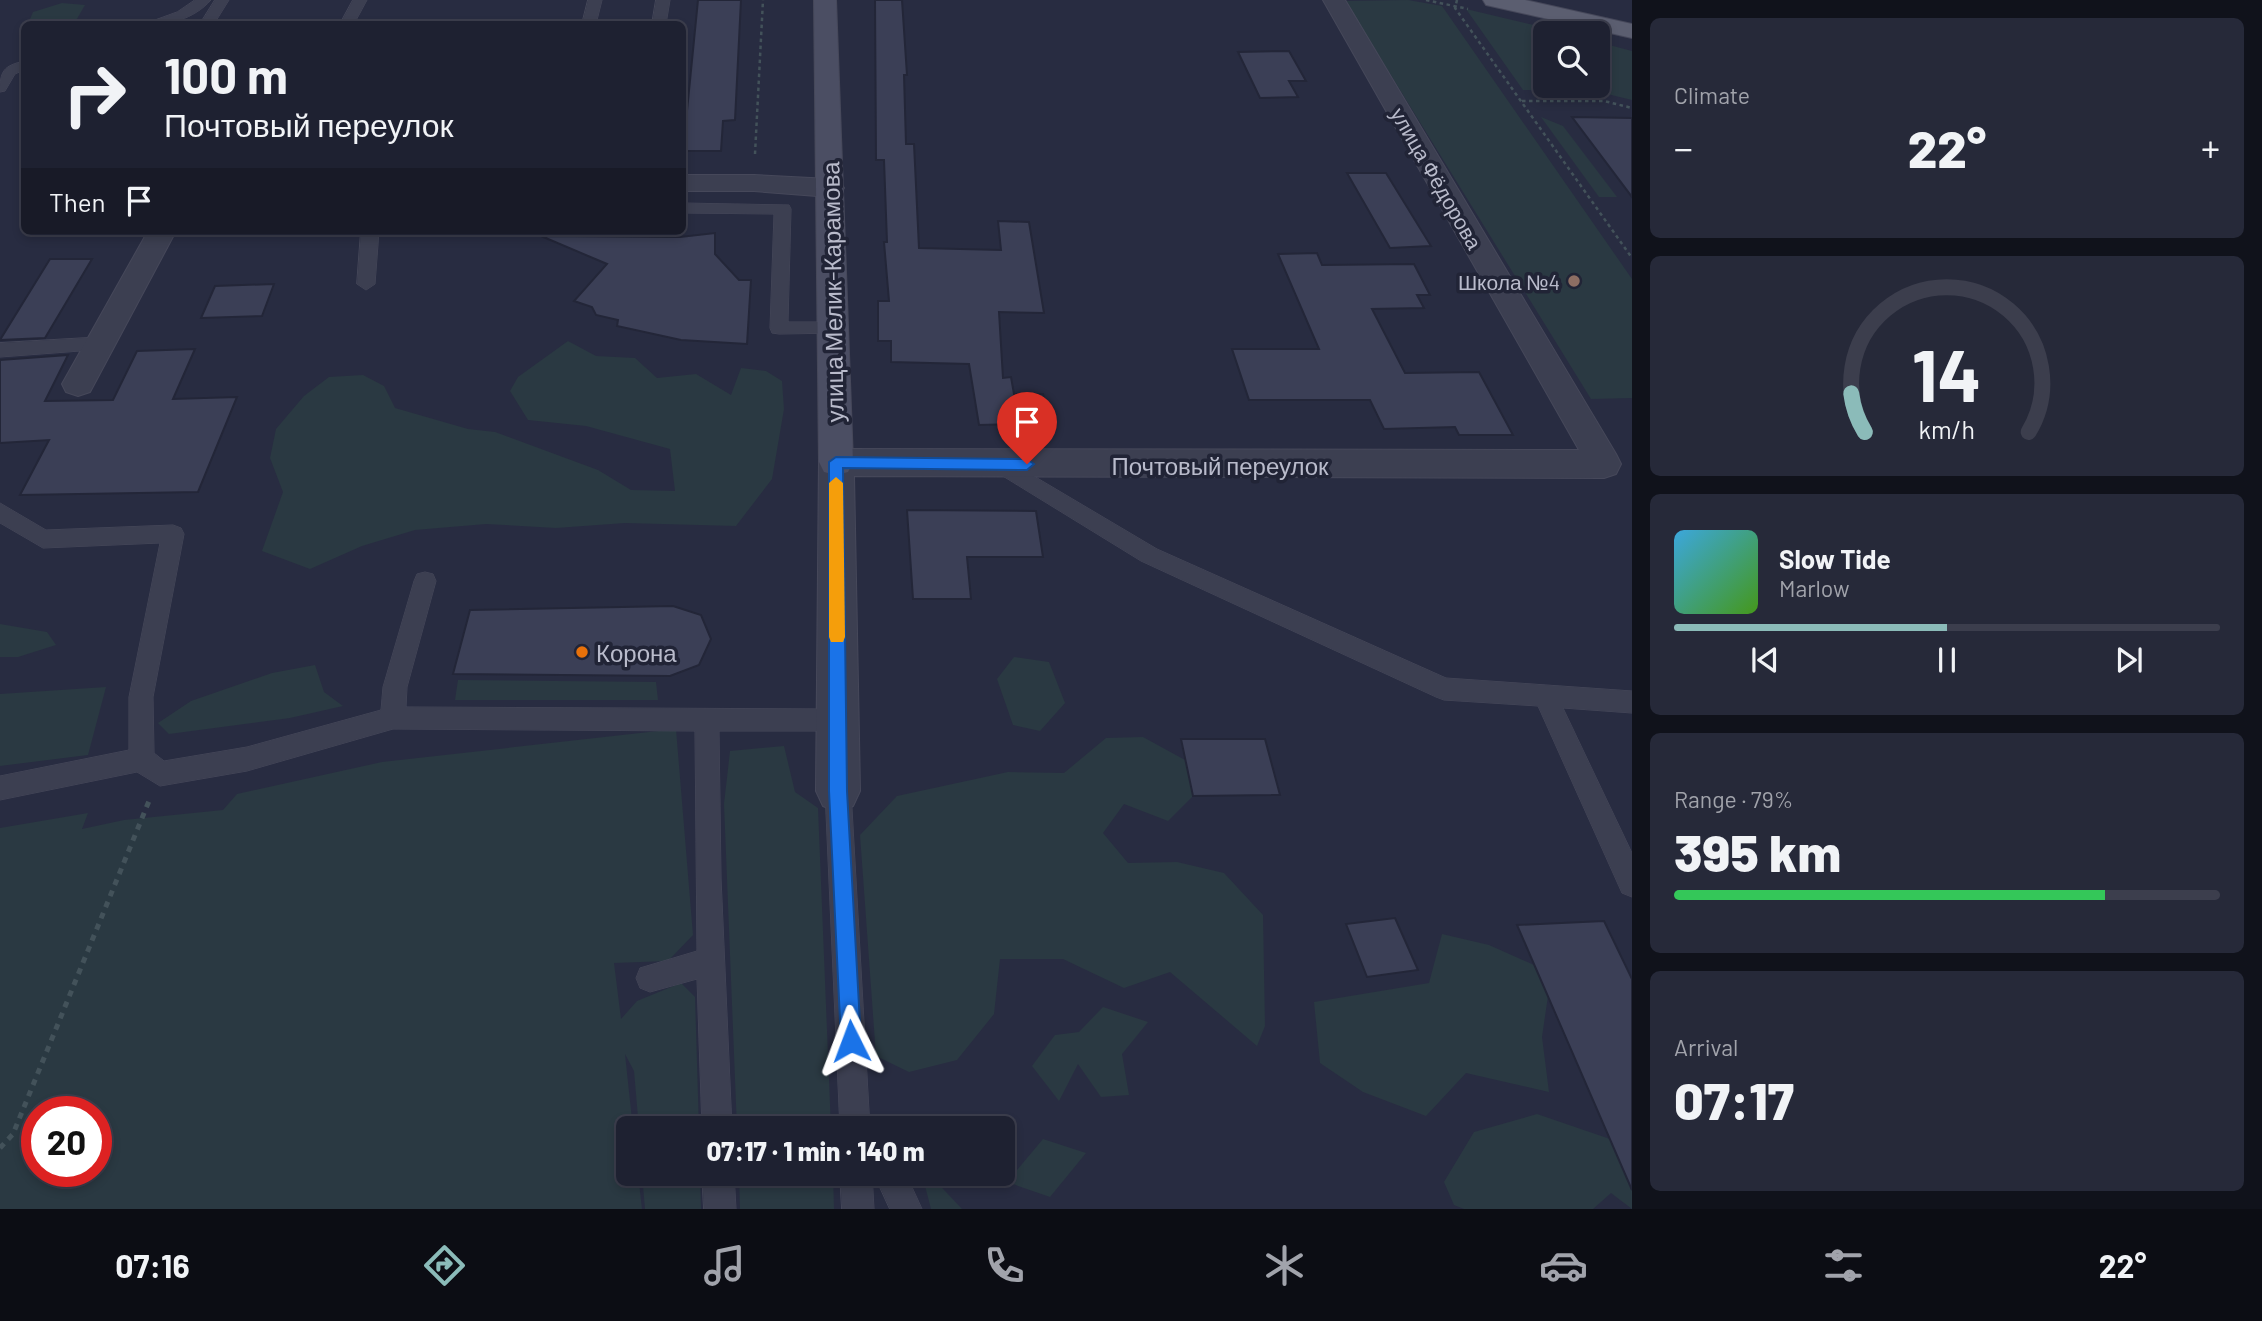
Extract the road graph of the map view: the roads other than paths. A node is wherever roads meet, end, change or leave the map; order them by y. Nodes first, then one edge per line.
1 (204, 0) edge
2 (222, 0) edge
3 (360, 0) edge
4 (595, 0) edge
5 (663, 0) edge
6 (825, 0) edge
7 (1334, 0) edge
8 (1494, 0) edge
9 (160, 21) edge
10 (209, 21) edge
11 (349, 21) edge
12 (590, 21) edge
13 (660, 21) edge
14 (1632, 31) edge
15 (21, 66) edge
16 (0, 88) edge
17 (686, 183) edge
18 (830, 188) junction
19 (686, 208) edge
20 (160, 235) edge
21 (370, 235) edge
22 (366, 284) dead end
23 (833, 328) junction
24 (100, 344) junction
25 (0, 350) edge
26 (78, 384) dead end
27 (836, 462) junction
28 (1000, 464) junction
29 (1604, 464) joint
30 (0, 512) edge
31 (425, 581) dead end
32 (1545, 696) junction
33 (1632, 702) edge
34 (393, 718) junction
35 (707, 718) junction
36 (837, 720) junction
37 (151, 767) junction
38 (0, 788) edge
39 (838, 791) joint
40 (1632, 883) edge
41 (711, 961) junction
42 (650, 978) dead end
43 (854, 1097) junction
44 (717, 1116) edge
45 (855, 1116) edge
46 (863, 1116) edge
47 (719, 1186) edge
48 (857, 1186) edge
49 (895, 1186) edge
50 (720, 1209) edge
51 (858, 1209) edge
52 (906, 1209) edge

1 - 9 lane
2 - 10 lane
3 - 11 lane
4 - 12 lane
5 - 13 lane
6 - 18 street, улица Мелик-Карамова
7 - 29 street, улица Фёдорова
8 - 14 main road
15 - 16 lane
17 - 18 street
18 - 23 street, улица Мелик-Карамова
19 - 23 lane
20 - 24 street
21 - 22 lane
23 - 27 street, улица Мелик-Карамова
24 - 25 lane
24 - 26 street
27 - 28 street, Почтовый переулок
27 - 36 street, улица Мелик-Карамова
28 - 29 street, Почтовый переулок
28 - 32 lane
30 - 37 lane
31 - 34 lane
32 - 33 lane
32 - 40 lane
34 - 35 lane
34 - 37 lane
35 - 36 lane
35 - 41 lane
36 - 39 street, улица Мелик-Карамова
37 - 38 lane
39 - 43 lane, улица Мелик-Карамова
41 - 42 lane
41 - 44 lane
43 - 45 lane, улица Мелик-Карамова
43 - 46 lane
47 - 50 lane
48 - 51 lane
49 - 52 lane

